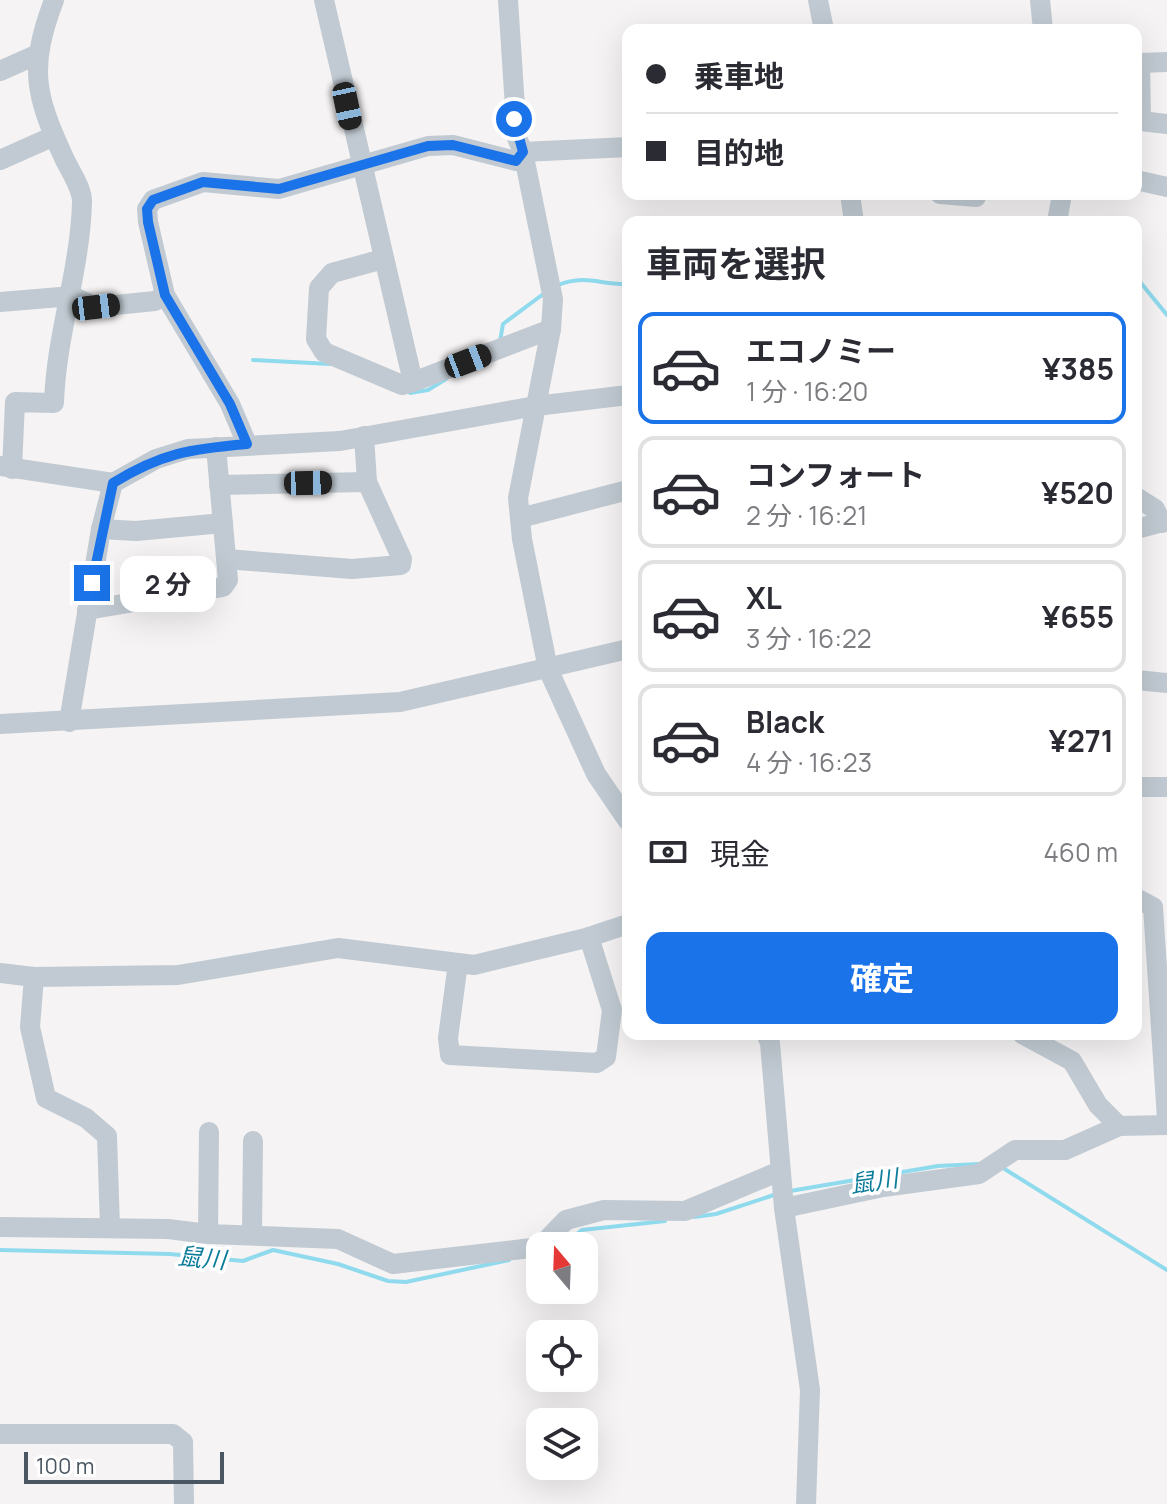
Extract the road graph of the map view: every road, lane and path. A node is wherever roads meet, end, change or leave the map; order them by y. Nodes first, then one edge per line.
1 (54, 0) edge
2 (324, 0) edge
3 (508, 0) edge
4 (818, 0) edge
5 (1040, 0) edge
6 (823, 24) edge
7 (1042, 24) edge
8 (36, 55) junction
9 (1167, 62) edge
10 (1142, 63) edge
11 (0, 71) edge
12 (1142, 121) edge
13 (1167, 124) edge
14 (54, 136) junction
15 (622, 147) edge
16 (523, 152) junction
17 (0, 160) edge
18 (360, 165) junction
19 (1142, 181) edge
20 (1167, 187) edge
21 (383, 259) junction
22 (165, 295) junction
23 (72, 296) junction
24 (0, 302) edge
25 (551, 329) junction
26 (413, 382) junction
27 (622, 396) edge
28 (536, 406) junction
29 (364, 436) junction
30 (247, 444) junction
31 (216, 447) junction
32 (6, 467) edge
33 (367, 482) junction
34 (113, 483) junction
35 (219, 485) junction
36 (622, 492) edge
37 (1142, 501) edge
38 (520, 518) junction
39 (1164, 522) edge
40 (223, 523) junction
41 (1142, 528) edge
42 (101, 529) junction
43 (226, 559) junction
44 (87, 610) junction
45 (622, 650) edge
46 (548, 669) junction
47 (1142, 681) edge
48 (1167, 683) edge
49 (69, 722) junction
50 (0, 724) edge
51 (1142, 787) edge
52 (1167, 787) edge
53 (619, 792) edge
54 (1142, 901) edge
55 (622, 926) edge
56 (1161, 928) edge
57 (589, 937) junction
58 (458, 963) junction
59 (0, 973) edge
60 (34, 977) junction
61 (769, 1040) edge
62 (1033, 1040) edge
63 (1167, 1122) edge
64 (1119, 1126) junction
65 (209, 1132) dead end
66 (253, 1141) dead end
67 (782, 1191) junction
68 (0, 1227) edge
69 (110, 1228) junction
70 (555, 1232) edge
71 (252, 1233) junction
72 (208, 1234) junction
73 (526, 1249) edge
74 (0, 1434) edge
75 (184, 1504) edge
76 (806, 1504) edge

1 - 8 street
2 - 18 street
3 - 16 street
4 - 6 street
5 - 7 street
8 - 11 street
8 - 14 street
9 - 10 street
12 - 13 street
14 - 17 street
14 - 23 street
15 - 16 street
16 - 18 street
16 - 25 street
18 - 21 street
18 - 22 street
19 - 20 street
21 - 26 street
21 - 26 street
22 - 23 street
22 - 30 street
23 - 24 street
23 - 32 street
25 - 26 street
25 - 28 street
27 - 28 street
28 - 29 street
28 - 38 street
29 - 30 street
29 - 33 street
30 - 31 street
31 - 34 street
31 - 35 street
32 - 34 street
33 - 35 street
33 - 43 street
34 - 42 street
35 - 40 street
36 - 38 street
37 - 39 street
38 - 46 street
39 - 41 street
40 - 42 street
40 - 43 street
42 - 44 street
43 - 44 street
44 - 49 street
45 - 46 street
46 - 49 street
46 - 53 street
47 - 48 street
49 - 50 street
51 - 52 street
54 - 56 street
55 - 57 street
56 - 63 street
57 - 58 street
57 - 58 street
58 - 60 street
59 - 60 street
60 - 69 street
61 - 67 street
62 - 64 street
63 - 64 street
64 - 67 street
65 - 72 street
66 - 71 street
67 - 70 street
67 - 76 street
68 - 69 street
69 - 72 street
71 - 72 street
71 - 73 street
74 - 75 street

